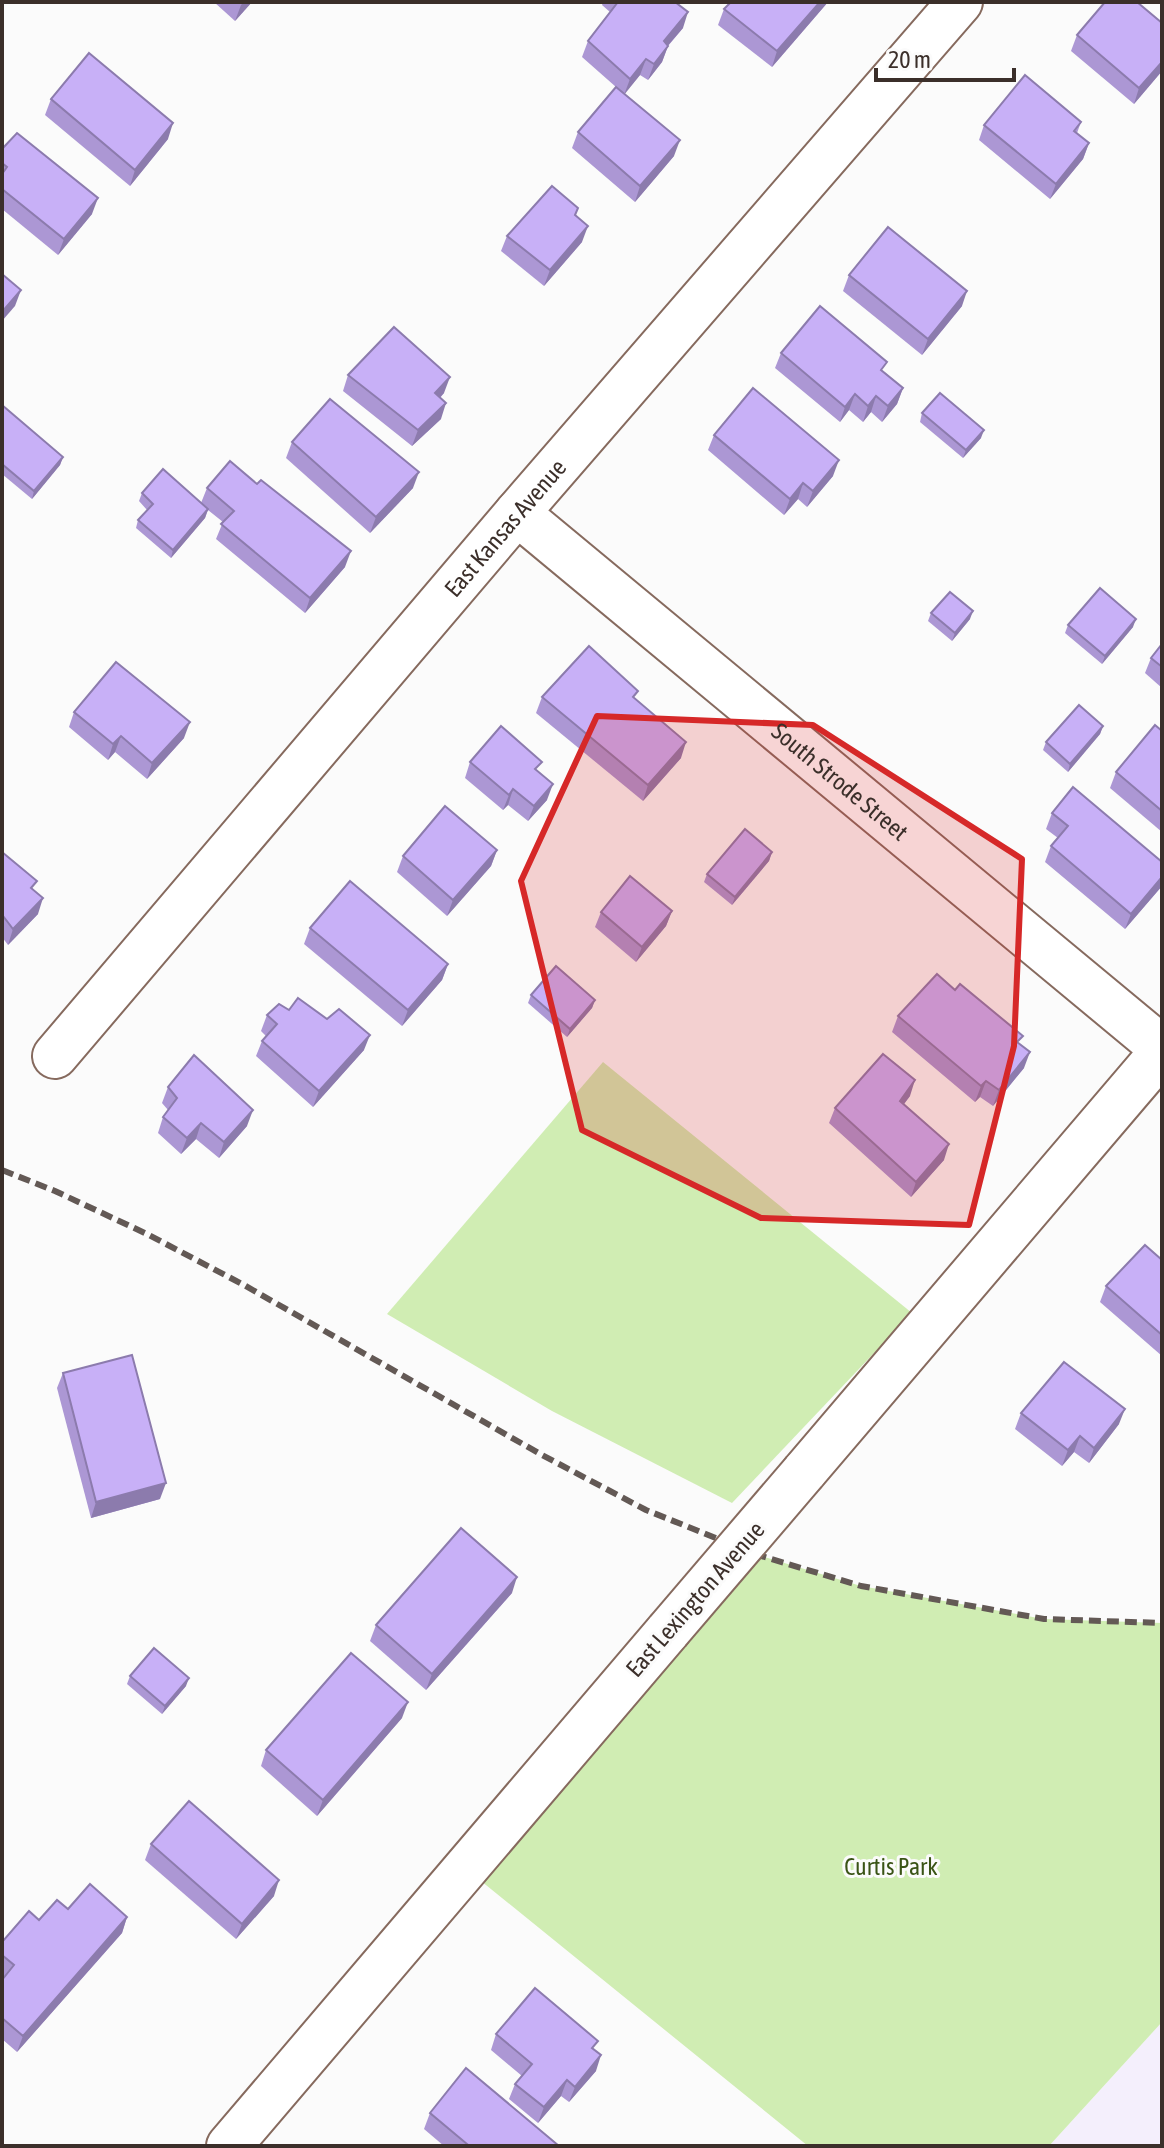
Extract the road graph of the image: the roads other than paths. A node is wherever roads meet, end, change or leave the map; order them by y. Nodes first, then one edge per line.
1 (960, 2) edge
2 (517, 513) junction
3 (1162, 1050) edge
4 (55, 1056) dead end
5 (229, 2146) edge

1 - 2 street, East Kansas Avenue
2 - 3 street, South Strode Street
2 - 4 street, East Kansas Avenue
3 - 5 street, East Lexington Avenue, bridge

